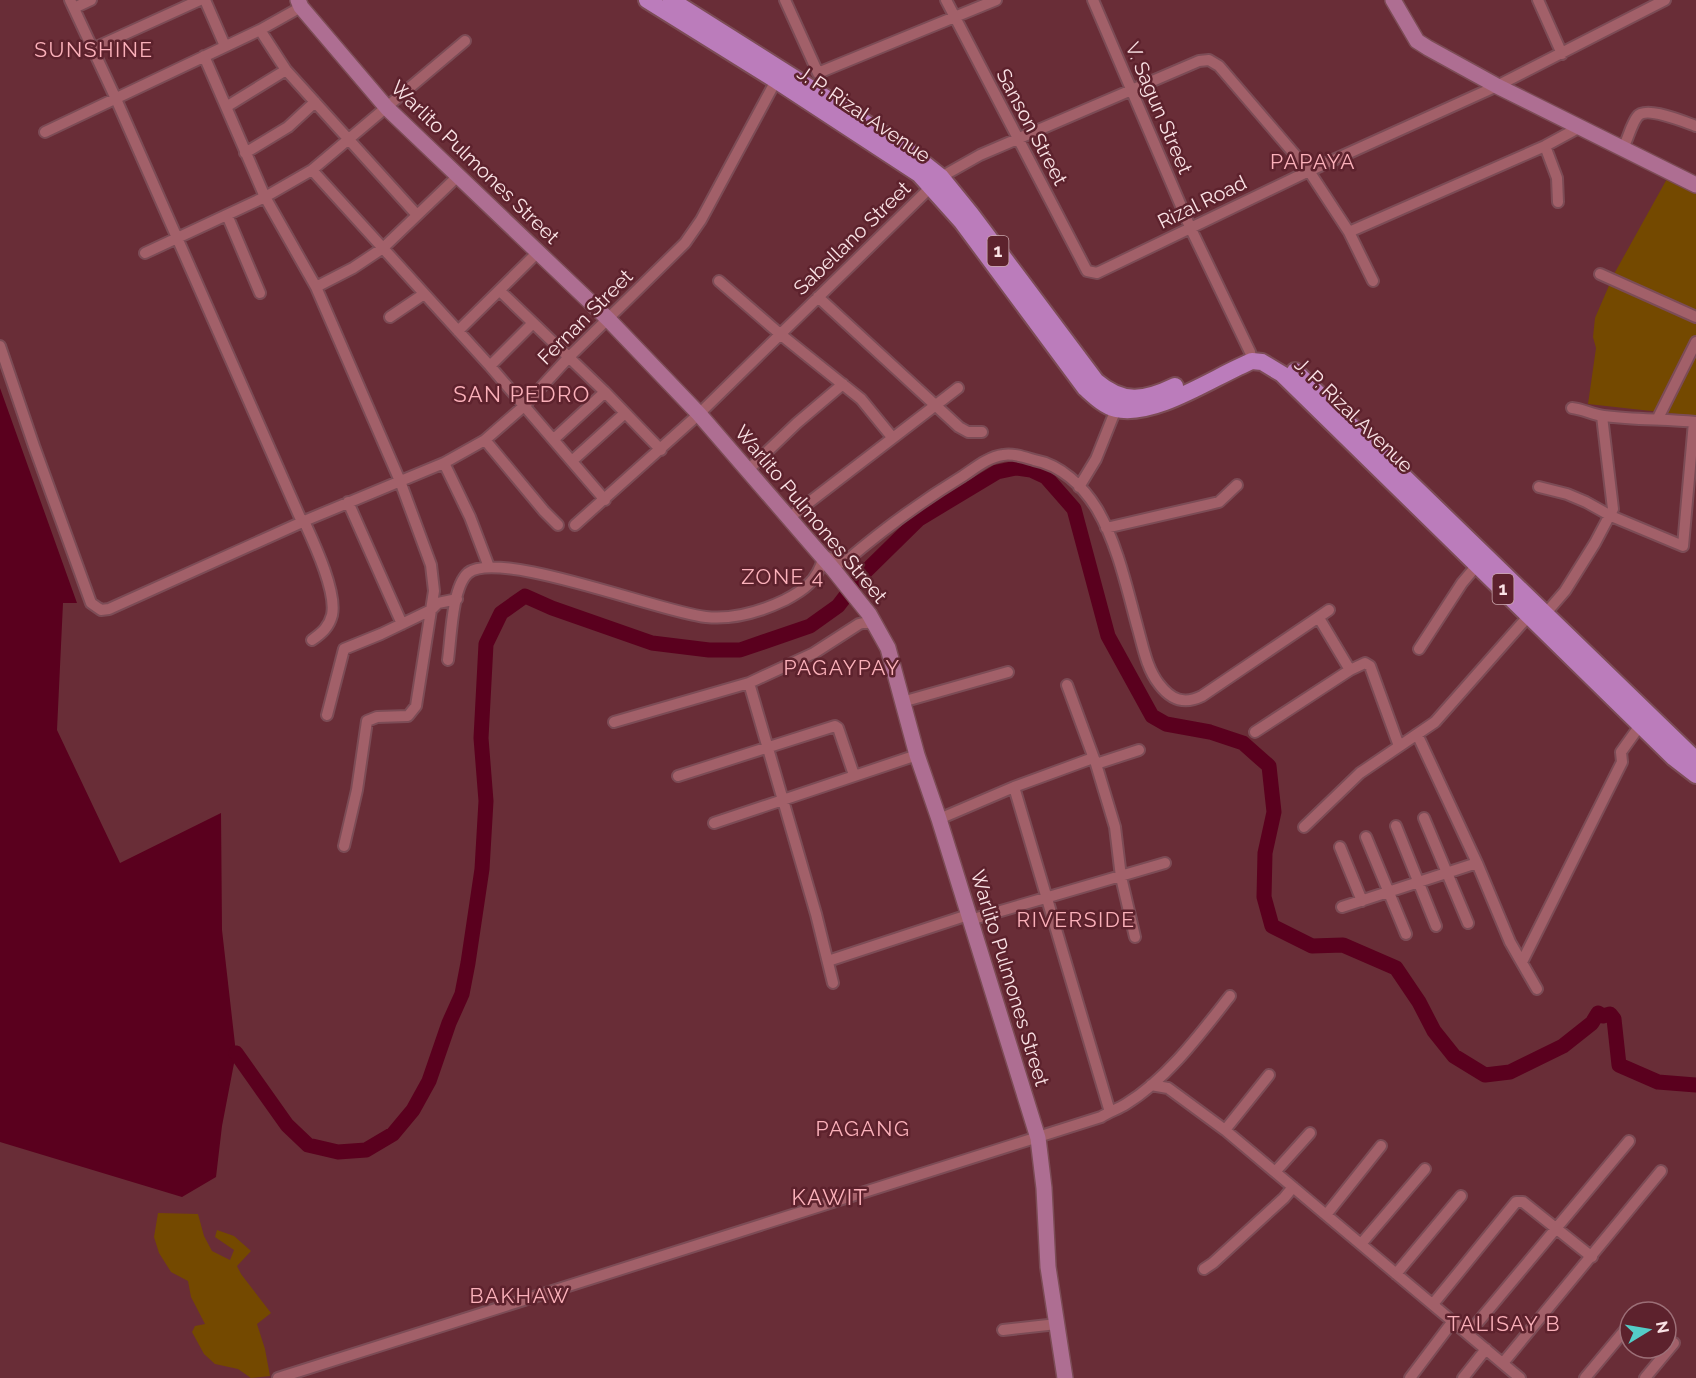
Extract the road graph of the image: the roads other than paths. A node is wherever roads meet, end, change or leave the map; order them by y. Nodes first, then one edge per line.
1 (91, 0) edge
2 (200, 0) edge
3 (205, 0) edge
4 (316, 0) edge
5 (647, 0) edge
6 (784, 0) edge
7 (946, 0) edge
8 (996, 0) edge
9 (1093, 0) edge
10 (1393, 0) edge
11 (1538, 0) edge
12 (1665, 0) edge
13 (666, 3) edge
14 (72, 4) edge
15 (299, 4) edge
16 (954, 18) junction
17 (260, 30) junction
18 (465, 41) dead end
19 (225, 46) junction
20 (92, 49) junction
21 (1562, 54) junction
22 (204, 56) junction
23 (285, 70) junction
24 (779, 75) junction
25 (810, 86) junction
26 (1497, 86) junction
27 (1132, 90) junction
28 (116, 99) junction
29 (315, 102) junction
30 (226, 107) junction
31 (387, 108) junction
32 (1696, 126) edge
33 (1580, 127) junction
34 (45, 132) dead end
35 (1017, 139) junction
36 (349, 140) junction
37 (1545, 146) junction
38 (1623, 148) junction
39 (245, 153) junction
40 (312, 170) junction
41 (1309, 171) junction
42 (458, 176) junction
43 (936, 181) junction
44 (1696, 185) edge
45 (265, 197) junction
46 (1558, 202) dead end
47 (226, 215) junction
48 (417, 215) junction
49 (1191, 227) junction
50 (1349, 232) junction
51 (178, 237) junction
52 (383, 248) junction
53 (145, 253) dead end
54 (537, 253) junction
55 (1087, 271) joint
56 (1600, 274) dead end
57 (719, 281) dead end
58 (1373, 281) dead end
59 (316, 287) junction
60 (500, 291) junction
61 (260, 293) dead end
62 (424, 294) junction
63 (818, 297) junction
64 (390, 317) dead end
65 (1696, 317) edge
66 (1040, 318) junction
67 (608, 319) junction
68 (532, 324) junction
69 (458, 331) junction
70 (780, 334) junction
71 (1696, 342) edge
72 (0, 346) edge
73 (1251, 356) junction
74 (568, 358) junction
75 (490, 366) junction
76 (843, 384) junction
77 (958, 388) dead end
78 (605, 392) junction
79 (934, 405) junction
80 (524, 406) junction
81 (1572, 408) dead end
82 (1116, 409) junction
83 (626, 413) junction
84 (699, 414) junction
85 (1602, 416) junction
86 (1658, 418) junction
87 (1695, 422) edge
88 (982, 432) dead end
89 (892, 437) junction
90 (554, 439) junction
91 (485, 440) junction
92 (661, 450) junction
93 (572, 461) junction
94 (444, 462) junction
95 (748, 470) junction
96 (400, 481) junction
97 (1237, 485) dead end
98 (1079, 487) junction
99 (1539, 487) dead end
100 (605, 500) junction
101 (348, 502) junction
102 (1611, 516) junction
103 (790, 518) junction
104 (1439, 518) junction
105 (303, 522) junction
106 (558, 525) dead end
107 (575, 525) dead end
108 (1106, 528) junction
109 (824, 559) junction
110 (1478, 564) junction
111 (489, 567) junction
112 (457, 599) junction
113 (431, 610) junction
114 (1329, 610) dead end
115 (1538, 611) junction
116 (1319, 618) junction
117 (402, 624) junction
118 (878, 629) junction
119 (312, 640) dead end
120 (1419, 649) dead end
121 (448, 660) dead end
122 (1350, 670) junction
123 (1008, 672) dead end
124 (749, 683) junction
125 (1067, 685) dead end
126 (902, 702) junction
127 (327, 715) dead end
128 (1638, 716) junction
129 (614, 722) dead end
130 (1255, 732) dead end
131 (1417, 734) junction
132 (1399, 746) junction
133 (768, 747) junction
134 (1138, 750) dead end
135 (1678, 753) junction
136 (917, 755) junction
137 (1696, 760) edge
138 (1094, 761) junction
139 (1696, 775) edge
140 (678, 776) dead end
141 (854, 776) junction
142 (1014, 787) junction
143 (783, 799) junction
144 (1424, 818) dead end
145 (939, 819) junction
146 (714, 823) dead end
147 (1304, 826) dead end
148 (1396, 826) dead end
149 (1366, 837) dead end
150 (344, 846) dead end
151 (1340, 847) dead end
152 (1165, 863) dead end
153 (1477, 863) junction
154 (1447, 873) junction
155 (1121, 877) junction
156 (1419, 882) junction
157 (1390, 892) junction
158 (1046, 896) junction
159 (1362, 901) junction
160 (1342, 907) dead end
161 (969, 918) junction
162 (1468, 923) dead end
163 (1436, 926) dead end
164 (1406, 934) dead end
165 (1136, 938) dead end
166 (828, 962) junction
167 (1522, 962) junction
168 (833, 983) dead end
169 (1537, 989) dead end
170 (1230, 996) dead end
171 (1269, 1075) dead end
172 (1151, 1085) junction
173 (1110, 1112) junction
174 (1225, 1130) junction
175 (1310, 1133) dead end
176 (1038, 1138) junction
177 (1629, 1141) dead end
178 (1382, 1146) dead end
179 (1425, 1169) dead end
180 (1661, 1171) dead end
181 (1275, 1172) junction
182 (1293, 1186) junction
183 (1461, 1196) dead end
184 (1326, 1215) junction
185 (1557, 1228) junction
186 (1361, 1244) junction
187 (1592, 1257) junction
188 (1204, 1269) dead end
189 (1396, 1274) junction
190 (1433, 1304) junction
191 (1453, 1322) junction
192 (1057, 1324) junction
193 (1003, 1330) dead end
194 (1468, 1334) junction
195 (1618, 1338) edge
196 (1486, 1349) junction
197 (1660, 1360) edge
198 (1503, 1363) junction
199 (278, 1378) edge
200 (1065, 1378) edge
201 (1410, 1378) edge
202 (1463, 1378) edge
203 (1520, 1378) edge
204 (1585, 1378) edge
205 (1645, 1378) edge

1 - 14 street
2 - 20 street
3 - 19 street
4 - 15 street
5 - 13 main road, J. P. Rizal Avenue / 1
6 - 25 street
7 - 16 street, Sanson Street
8 - 16 street
9 - 27 street, V. Sagun Street
10 - 26 street
11 - 21 street
12 - 21 street, Rizal Road
13 - 24 main road, J. P. Rizal Avenue / 1
14 - 20 street
15 - 17 street
15 - 31 street, Warlito Pulmones Street
16 - 25 street
16 - 35 street, Sanson Street
17 - 19 street
17 - 23 street
18 - 31 street
19 - 22 street
20 - 28 street
21 - 26 street, Rizal Road
22 - 28 street
22 - 30 street
23 - 29 street
23 - 30 street
24 - 25 main road, J. P. Rizal Avenue / 1
24 - 67 street, Fernan Street
25 - 43 main road, J. P. Rizal Avenue / 1
26 - 33 street
26 - 41 street, Rizal Road
27 - 35 street, Sabellano Street
27 - 41 street, Sabellano Street
27 - 49 street, V. Sagun Street
28 - 34 street
28 - 51 street
29 - 36 street
29 - 39 street
30 - 39 street
31 - 36 street
31 - 42 street, Warlito Pulmones Street
32 - 38 street
33 - 37 street
33 - 38 street
35 - 43 street, Sabellano Street
35 - 55 street, Sanson Street
36 - 40 street
36 - 48 street
37 - 46 street
37 - 50 street
38 - 44 street
39 - 45 street
40 - 45 street
40 - 52 street
41 - 49 street, Rizal Road
41 - 50 street
42 - 48 street
42 - 54 street, Warlito Pulmones Street
43 - 63 street, Sabellano Street
43 - 66 main road, J. P. Rizal Avenue / 1
45 - 47 street
45 - 59 street
47 - 51 street
47 - 61 street
48 - 52 street
49 - 55 street, Rizal Road
49 - 73 street, V. Sagun Street
50 - 58 street
51 - 53 street
51 - 105 street
52 - 59 street
52 - 62 street
54 - 60 street
54 - 67 street, Warlito Pulmones Street
56 - 65 street
57 - 70 street
59 - 96 street
60 - 68 street
60 - 69 street
62 - 64 street
62 - 69 street
63 - 70 street, Sabellano Street
63 - 79 street
66 - 73 main road, J. P. Rizal Avenue / 1
66 - 82 main road, J. P. Rizal Avenue / 1
67 - 74 street, Fernan Street
67 - 84 street, Warlito Pulmones Street
68 - 74 street
68 - 75 street
69 - 75 street
70 - 76 street
70 - 84 street, Sabellano Street
71 - 86 street
72 - 105 street, Fernan Street
73 - 82 main road
73 - 104 main road, J. P. Rizal Avenue / 1
74 - 78 street
74 - 80 street, Fernan Street
75 - 80 street
76 - 89 street
76 - 95 street
77 - 79 street
78 - 83 street
78 - 90 street
79 - 88 street
79 - 89 street
80 - 90 street
80 - 91 street, Fernan Street
81 - 85 street
82 - 98 street
83 - 92 street
83 - 93 street
84 - 92 street, Sabellano Street
84 - 95 street, Warlito Pulmones Street
85 - 86 street
85 - 102 street
86 - 87 street
87 - 102 street
89 - 103 street
90 - 93 street
91 - 94 street, Fernan Street
91 - 106 street
92 - 100 street, Sabellano Street
93 - 100 street
94 - 96 street, Fernan Street
94 - 111 street
95 - 103 street, Warlito Pulmones Street
96 - 101 street, Fernan Street
96 - 113 street
97 - 108 street
98 - 108 street
98 - 109 street
99 - 102 street
100 - 107 street, Sabellano Street
101 - 105 street, Fernan Street
101 - 117 street
102 - 115 street
103 - 109 street, Warlito Pulmones Street
104 - 110 main road, J. P. Rizal Avenue / 1
104 - 115 main road, J. P. Rizal Avenue / 1
105 - 119 street
108 - 116 street
109 - 111 street
109 - 118 street, Warlito Pulmones Street
110 - 115 main road, J. P. Rizal Avenue / 1
110 - 120 street
111 - 112 street
112 - 113 street
112 - 121 street
113 - 117 street
113 - 150 street
114 - 116 street
115 - 128 main road, J. P. Rizal Avenue / 1
115 - 131 street
116 - 122 street
117 - 127 street
118 - 124 street
118 - 126 street, Warlito Pulmones Street
122 - 130 street
122 - 132 street
123 - 126 street
124 - 129 street
124 - 133 street
125 - 138 street
126 - 136 street, Warlito Pulmones Street
128 - 135 main road, J. P. Rizal Avenue / 1
128 - 167 street
131 - 132 street
131 - 153 street
132 - 147 street
133 - 140 street
133 - 141 street
133 - 143 street
134 - 138 street
135 - 137 main road, J. P. Rizal Avenue / 1
135 - 139 main road, J. P. Rizal Avenue / 1
136 - 141 street
136 - 145 street, Warlito Pulmones Street
138 - 142 street
138 - 155 street
141 - 143 street
142 - 145 street
142 - 158 street
143 - 146 street
143 - 166 street
144 - 154 street
145 - 161 street, Warlito Pulmones Street
148 - 156 street
149 - 157 street
151 - 159 street
152 - 155 street
153 - 154 street
153 - 167 street
154 - 156 street
154 - 162 street
155 - 158 street
155 - 165 street
156 - 157 street
156 - 163 street
157 - 159 street
157 - 164 street
158 - 161 street
158 - 173 street
159 - 160 street
161 - 166 street
161 - 176 street, Warlito Pulmones Street
166 - 168 street
167 - 169 street
170 - 172 street
171 - 174 street
172 - 173 street
172 - 174 street
173 - 176 street
174 - 181 street
175 - 181 street
176 - 192 street, Warlito Pulmones Street
176 - 199 street
177 - 185 street
178 - 184 street
179 - 186 street
180 - 187 street
181 - 182 street
182 - 184 street
182 - 188 street
183 - 189 street
184 - 186 street
185 - 187 street
185 - 190 street
185 - 194 street
186 - 189 street
187 - 198 street
189 - 190 street
190 - 191 street
191 - 194 street
191 - 201 street
192 - 193 street
192 - 200 street, Warlito Pulmones Street
194 - 196 street
195 - 204 street
196 - 198 street
196 - 202 street
197 - 205 street
198 - 203 street

